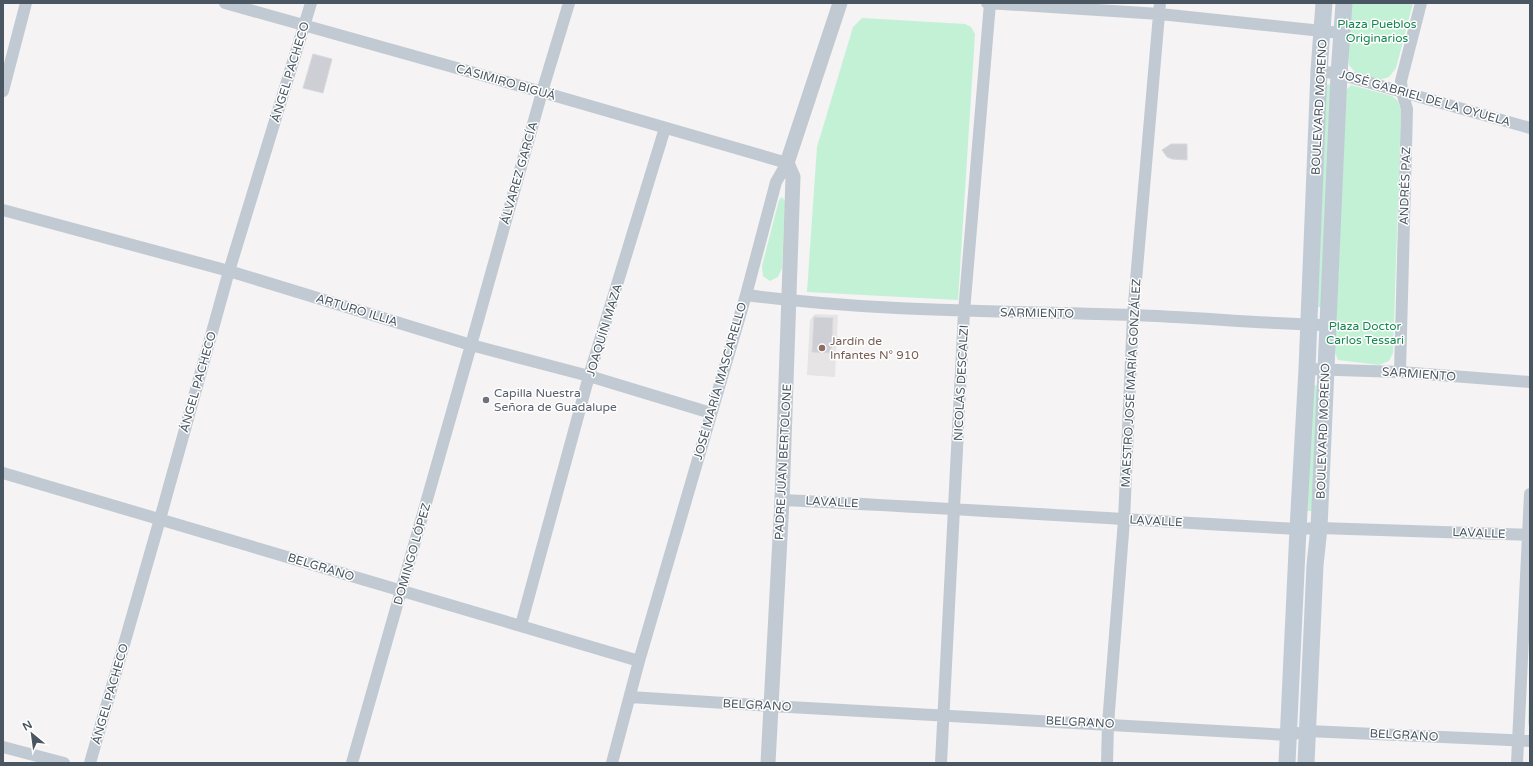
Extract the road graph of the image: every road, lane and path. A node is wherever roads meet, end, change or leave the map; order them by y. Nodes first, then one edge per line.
1 (26, 3) edge
2 (225, 3) edge
3 (311, 3) edge
4 (569, 3) edge
5 (840, 3) edge
6 (987, 3) edge
7 (990, 3) edge
8 (1324, 3) edge
9 (1344, 3) edge
10 (1421, 3) edge
11 (1160, 8) edge
12 (304, 26) junction
13 (1323, 32) junction
14 (1341, 33) junction
15 (1319, 71) junction
16 (1339, 74) junction
17 (3, 91) edge
18 (542, 92) junction
19 (1402, 92) junction
20 (665, 128) junction
21 (1530, 128) edge
22 (787, 163) junction
23 (3, 210) edge
24 (229, 271) junction
25 (746, 295) junction
26 (790, 301) junction
27 (964, 312) junction
28 (1133, 315) junction
29 (1309, 324) junction
30 (1328, 325) junction
31 (471, 344) junction
32 (1308, 369) junction
33 (1325, 370) junction
34 (1400, 372) junction
35 (589, 376) junction
36 (1530, 382) edge
37 (710, 413) junction
38 (3, 473) edge
39 (1530, 494) edge
40 (782, 500) junction
41 (954, 508) junction
42 (160, 519) junction
43 (1124, 520) junction
44 (1319, 528) junction
45 (1298, 529) junction
46 (1529, 535) edge
47 (402, 591) junction
48 (521, 625) junction
49 (640, 661) junction
50 (630, 697) junction
51 (771, 706) junction
52 (943, 715) junction
53 (1108, 724) junction
54 (1308, 731) junction
55 (1289, 735) junction
56 (1518, 740) junction
57 (1530, 741) edge
58 (3, 747) edge
59 (64, 763) edge
60 (90, 763) edge
61 (352, 763) edge
62 (612, 763) edge
63 (768, 763) edge
64 (941, 763) edge
65 (1107, 763) edge
66 (1287, 763) edge
67 (1306, 763) edge
68 (1517, 763) edge

1 - 17 street
2 - 12 street, CASIMIRO BIGUÁ
3 - 12 street, ÁNGEL PACHECO
4 - 18 street, ÁLVAREZ GARCÍA
5 - 22 street, JOSÉ MARÍA MASCARELLO
6 - 7 street
7 - 11 street
7 - 27 street, NICOLÁS DESCALZI
8 - 13 main road, BOULEVARD MORENO
9 - 14 main road, BOULEVARD MORENO
10 - 19 street, ANDRÉS PAZ
11 - 13 street
11 - 28 street, MAESTRO JOSÉ MARÍA GONZÁLEZ
12 - 18 street, CASIMIRO BIGUÁ
12 - 24 street, ÁNGEL PACHECO
13 - 14 street
13 - 15 main road, BOULEVARD MORENO
14 - 16 main road, BOULEVARD MORENO
15 - 16 street, JOSÉ GABRIEL DE LA OYUELA
15 - 29 main road, BOULEVARD MORENO
16 - 19 street, JOSÉ GABRIEL DE LA OYUELA
16 - 30 main road, BOULEVARD MORENO
18 - 20 street, CASIMIRO BIGUÁ
18 - 31 street, ÁLVAREZ GARCÍA
19 - 21 street, JOSÉ GABRIEL DE LA OYUELA
19 - 34 street, ANDRÉS PAZ
20 - 22 street, CASIMIRO BIGUÁ
20 - 35 street, JOAQUÍN MAZA
22 - 25 street, JOSÉ MARÍA MASCARELLO
22 - 26 street, PADRE JUAN BERTOLONE
23 - 24 street, ARTURO ILLIA
24 - 31 street, ARTURO ILLIA
24 - 42 street, ÁNGEL PACHECO
25 - 26 street, SARMIENTO
25 - 37 street, JOSÉ MARÍA MASCARELLO
26 - 27 street, SARMIENTO
26 - 40 street, PADRE JUAN BERTOLONE
27 - 28 street, SARMIENTO
27 - 41 street, NICOLÁS DESCALZI
28 - 29 street, SARMIENTO
28 - 43 street, MAESTRO JOSÉ MARÍA GONZÁLEZ
29 - 30 street, SARMIENTO
29 - 32 main road, BOULEVARD MORENO
30 - 33 main road, BOULEVARD MORENO
31 - 35 street, ARTURO ILLIA
31 - 47 street, DOMINGO LÓPEZ
32 - 33 street, SARMIENTO
32 - 45 main road, BOULEVARD MORENO
33 - 34 street, SARMIENTO
33 - 44 main road, BOULEVARD MORENO
34 - 36 street, SARMIENTO
35 - 37 street, ARTURO ILLIA
35 - 48 street, JOAQUÍN MAZA
37 - 49 street, JOSÉ MARÍA MASCARELLO
38 - 42 street, BELGRANO
39 - 46 street
40 - 41 street, LAVALLE
40 - 51 street, PADRE JUAN BERTOLONE
41 - 43 street, LAVALLE
41 - 52 street, NICOLÁS DESCALZI
42 - 47 street, BELGRANO
42 - 60 street, ÁNGEL PACHECO
43 - 45 street, LAVALLE
43 - 53 street, MAESTRO JOSÉ MARÍA GONZÁLEZ
44 - 45 street, LAVALLE
44 - 46 street, LAVALLE
44 - 54 main road, BOULEVARD MORENO
45 - 55 main road, BOULEVARD MORENO
46 - 56 street
47 - 48 street, BELGRANO
47 - 61 street, DOMINGO LÓPEZ
48 - 49 street, BELGRANO
49 - 50 street, JOSÉ MARÍA MASCARELLO
50 - 51 street, BELGRANO
50 - 62 street, JOSÉ MARÍA MASCARELLO
51 - 52 street, BELGRANO
51 - 63 street, PADRE JUAN BERTOLONE
52 - 53 street, BELGRANO
52 - 64 street, NICOLÁS DESCALZI
53 - 55 street, BELGRANO
53 - 65 street, MAESTRO JOSÉ MARÍA GONZÁLEZ
54 - 55 street, BELGRANO
54 - 56 street, BELGRANO
54 - 67 main road, BOULEVARD MORENO
55 - 66 main road, BOULEVARD MORENO
56 - 57 street, BELGRANO
56 - 68 street
58 - 59 street

